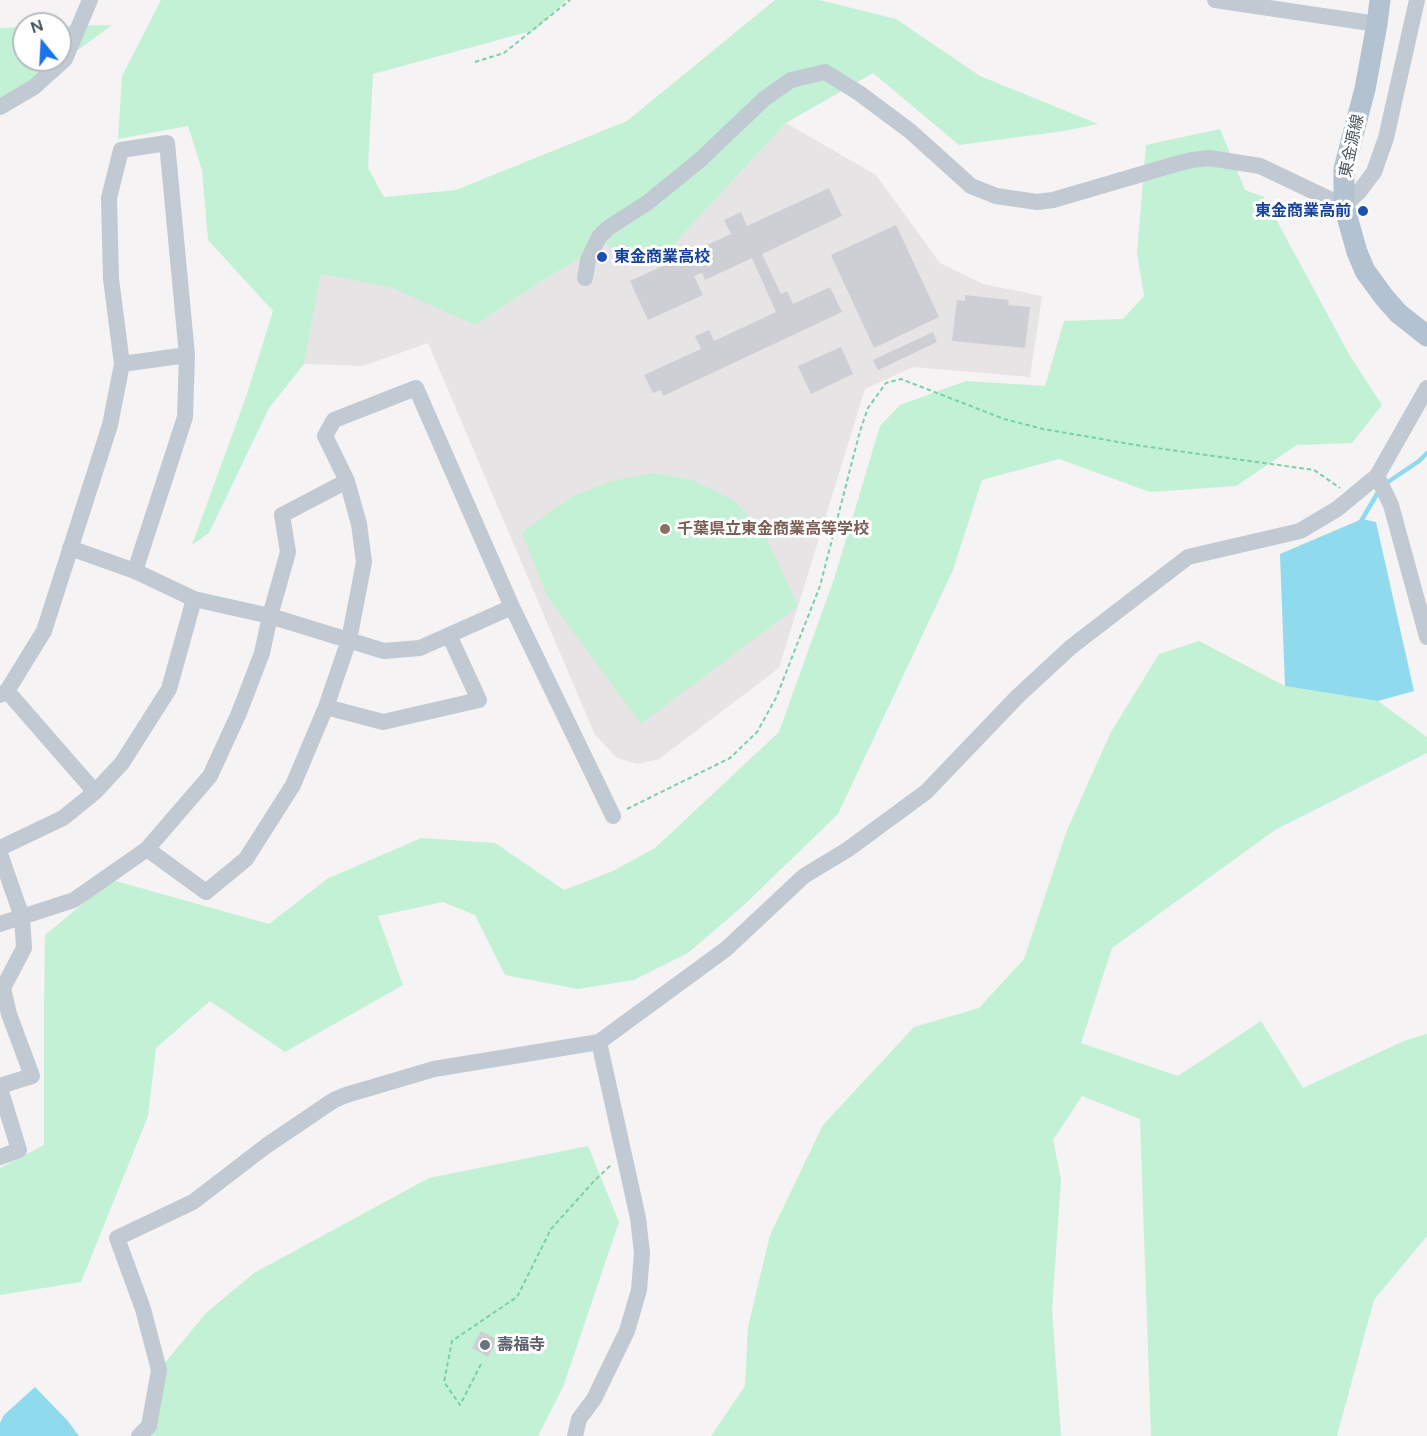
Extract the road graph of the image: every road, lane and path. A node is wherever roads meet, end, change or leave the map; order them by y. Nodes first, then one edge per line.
1 (90, 0) edge
2 (570, 0) edge
3 (1215, 0) edge
4 (1380, 0) edge
5 (1417, 0) edge
6 (1377, 24) junction
7 (475, 62) dead end
8 (0, 107) edge
9 (1344, 206) junction
10 (585, 278) dead end
11 (1427, 336) edge
12 (187, 355) junction
13 (122, 364) junction
14 (1427, 388) edge
15 (1377, 476) junction
16 (346, 481) junction
17 (1352, 497) junction
18 (70, 548) junction
19 (135, 571) junction
20 (194, 599) junction
21 (512, 607) junction
22 (270, 616) junction
23 (449, 635) junction
24 (1427, 637) edge
25 (349, 640) junction
26 (3, 693) edge
27 (326, 707) junction
28 (95, 792) junction
29 (614, 816) joint
30 (0, 848) edge
31 (147, 849) junction
32 (0, 854) edge
33 (22, 916) junction
34 (0, 924) edge
35 (5, 1015) edge
36 (599, 1042) junction
37 (0, 1087) edge
38 (624, 1153) junction
39 (0, 1157) edge
40 (481, 1364) dead end
41 (139, 1436) edge
42 (575, 1436) edge

1 - 8 street
2 - 7 path
3 - 6 street
4 - 6 main road, 東金源線
5 - 9 street
6 - 9 main road, 東金源線
9 - 10 street
9 - 11 main road, 東金源線
12 - 13 street
12 - 13 street
12 - 19 street
13 - 18 street
14 - 15 street
15 - 17 street
15 - 24 street
16 - 21 street
16 - 22 street
16 - 25 street
17 - 29 path
17 - 36 street
18 - 19 street
18 - 26 street
19 - 20 street
20 - 22 street
20 - 28 street
21 - 23 street
21 - 29 street
22 - 25 street
22 - 31 street
23 - 25 street
23 - 27 street
25 - 27 street
26 - 28 street
27 - 31 street
28 - 30 street
31 - 33 street
32 - 33 street
33 - 34 street
33 - 35 street
35 - 37 street
36 - 38 street
36 - 41 street
37 - 39 street
38 - 40 path
38 - 42 street

